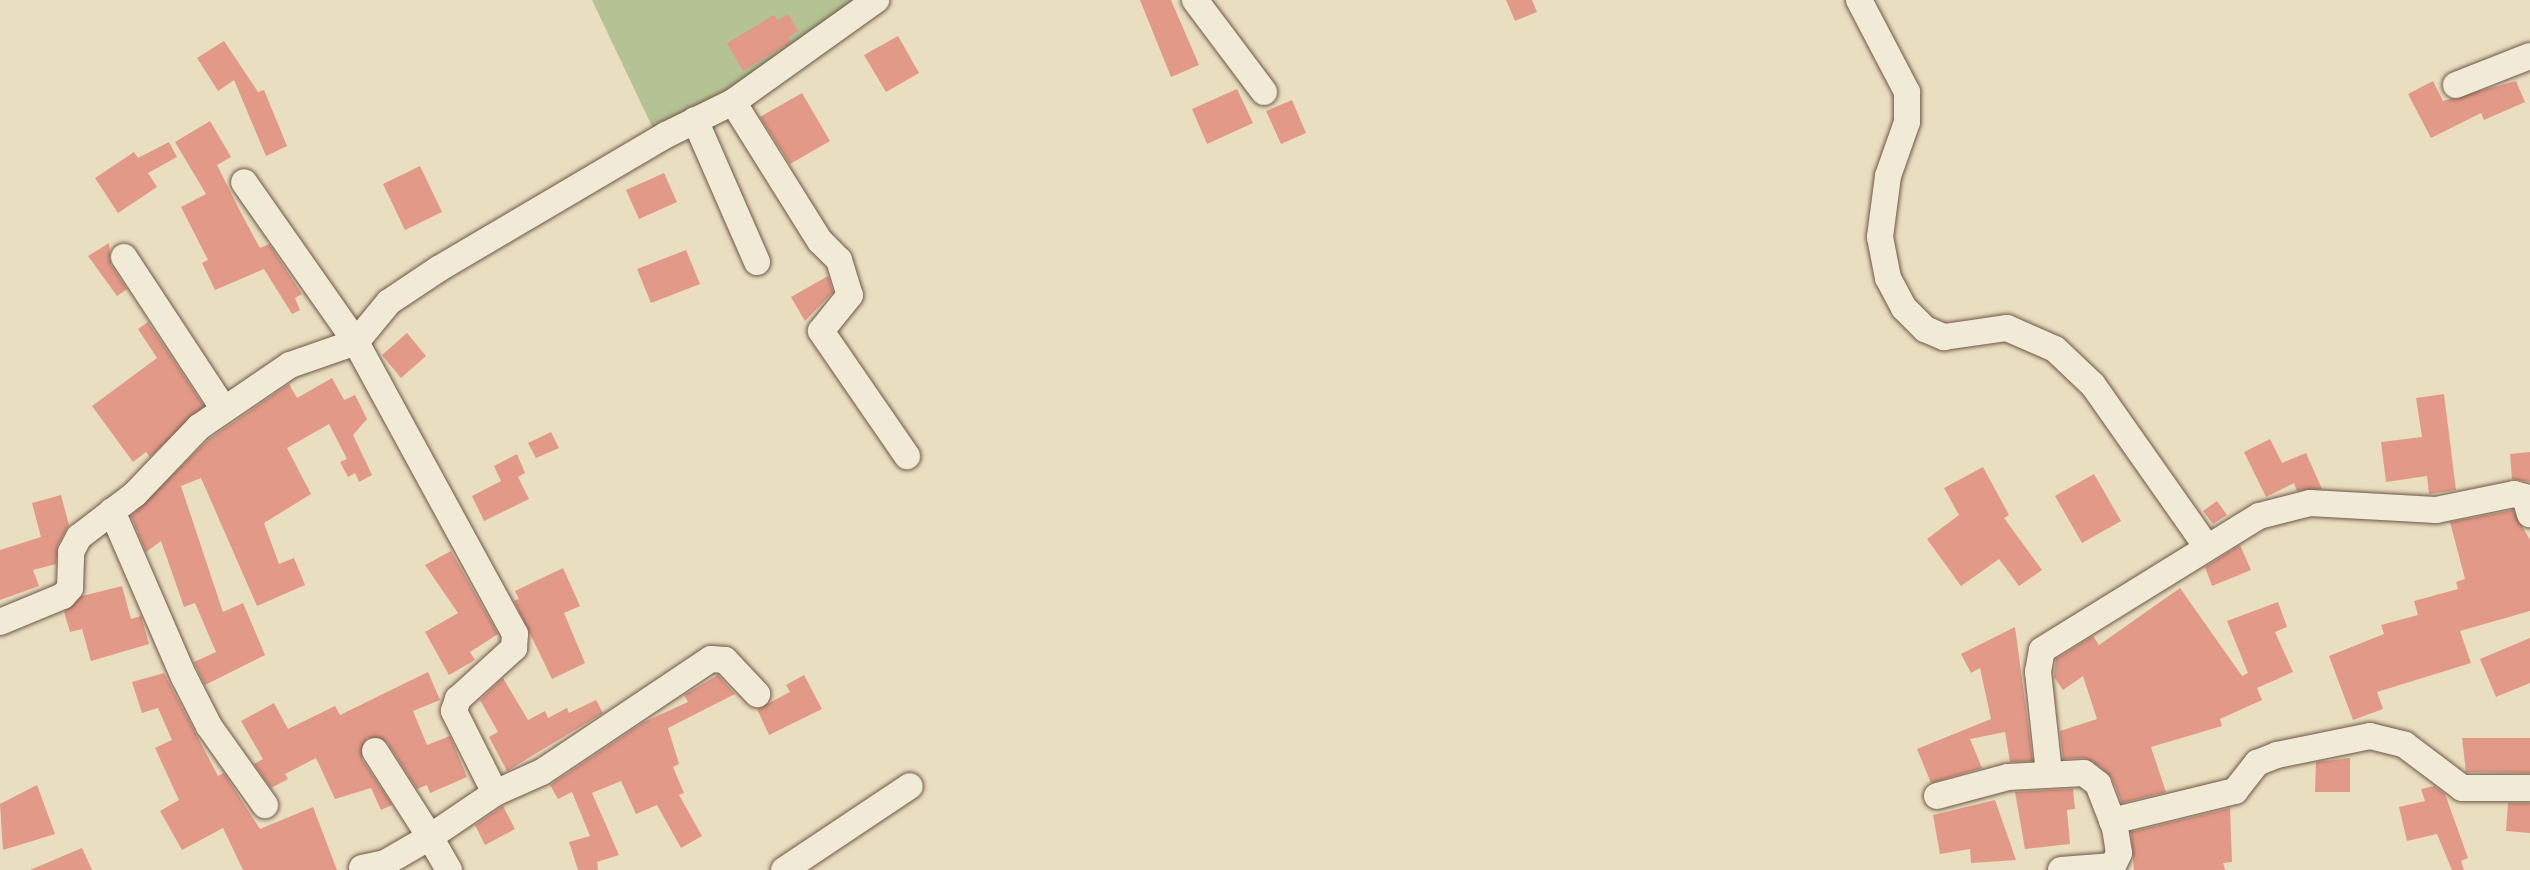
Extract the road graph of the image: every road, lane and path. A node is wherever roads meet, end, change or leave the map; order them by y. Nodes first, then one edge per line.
1 (876, 0) edge
2 (1195, 0) edge
3 (1859, 0) edge
4 (2530, 56) edge
5 (2456, 85) dead end
6 (1264, 92) dead end
7 (733, 102) junction
8 (695, 120) junction
9 (244, 182) dead end
10 (124, 257) dead end
11 (757, 262) dead end
12 (356, 342) junction
13 (223, 408) junction
14 (907, 456) dead end
15 (112, 511) junction
16 (2530, 514) edge
17 (2207, 547) junction
18 (0, 622) edge
19 (758, 694) dead end
20 (375, 751) dead end
21 (2049, 773) junction
22 (910, 786) dead end
23 (2530, 788) edge
24 (495, 793) junction
25 (1937, 796) dead end
26 (266, 805) dead end
27 (2112, 821) junction
28 (430, 837) junction
29 (362, 868) dead end
30 (2112, 868) edge
31 (449, 870) edge
32 (784, 870) edge
33 (2061, 870) edge

1 - 7 street
2 - 6 street
3 - 17 street
4 - 5 street
7 - 8 street
7 - 14 street
8 - 11 street
8 - 12 street
9 - 12 street
10 - 13 street
12 - 13 street
12 - 24 street
13 - 15 street
15 - 18 street
15 - 26 street
16 - 17 street
17 - 21 street
19 - 24 street
20 - 28 street
21 - 25 street
21 - 27 street
22 - 32 street
23 - 27 street
24 - 28 street
27 - 30 street
28 - 29 street
28 - 31 street
30 - 33 street

